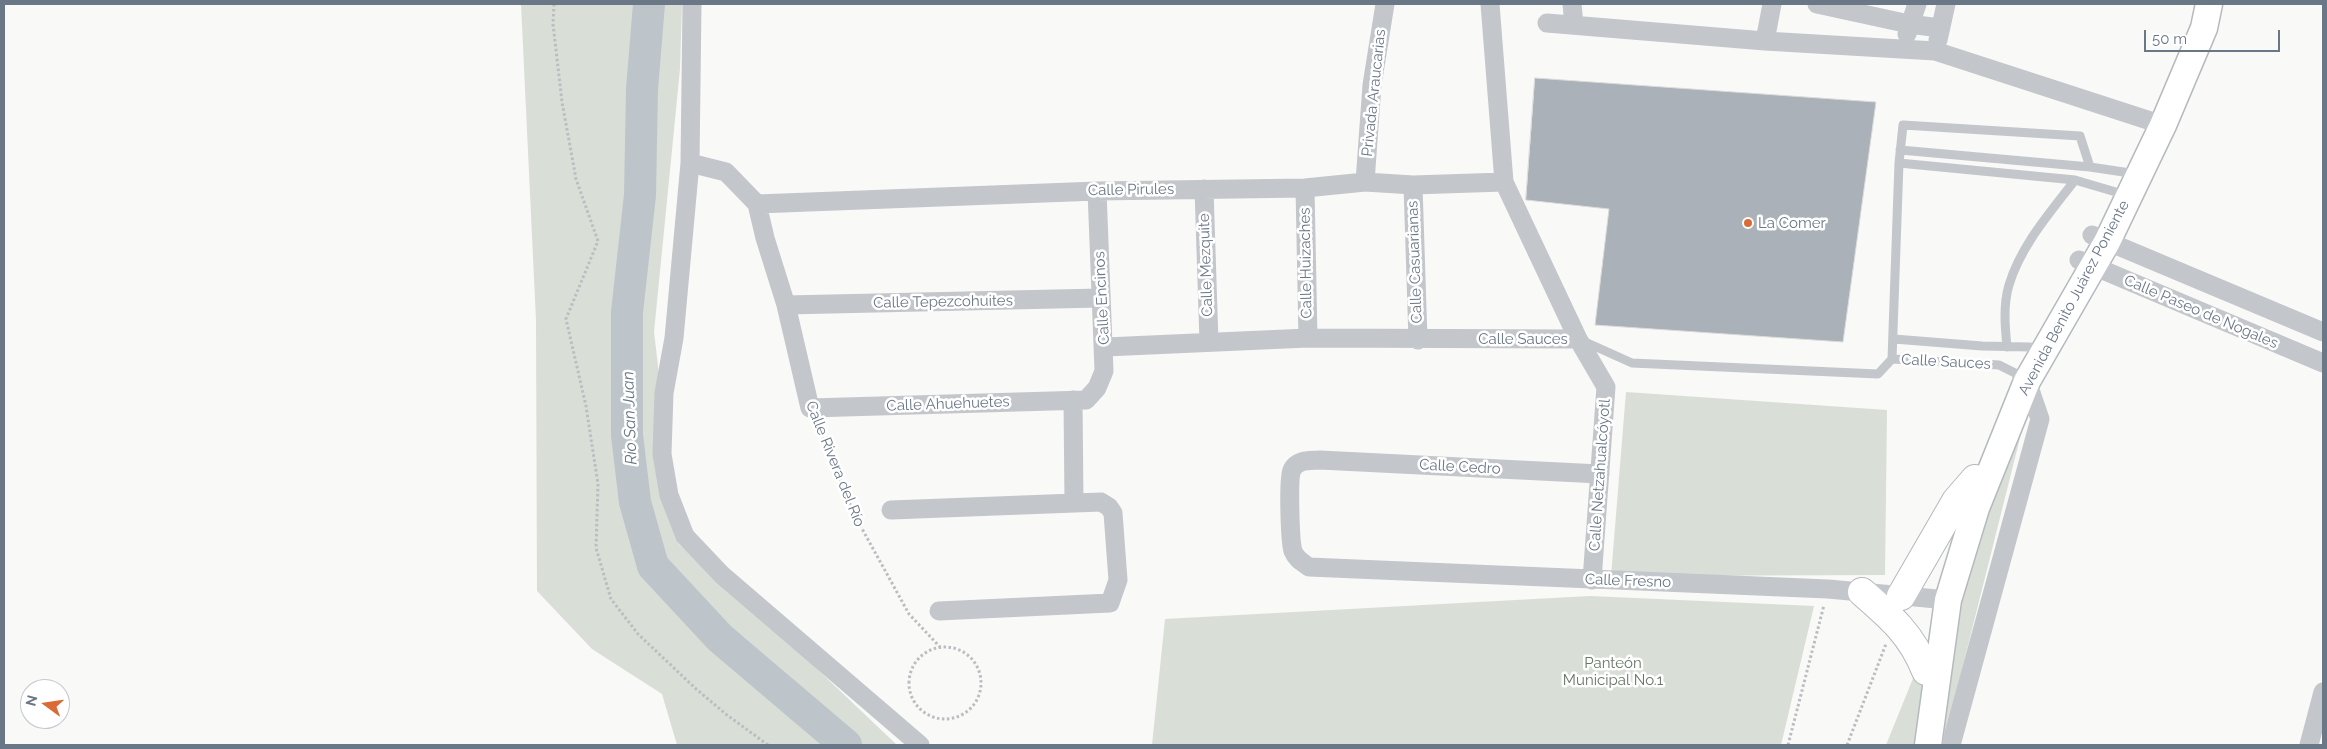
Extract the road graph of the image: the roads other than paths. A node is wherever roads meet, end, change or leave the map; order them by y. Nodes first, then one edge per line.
1 (692, 4) edge
2 (1385, 4) edge
3 (1490, 4) edge
4 (1572, 4) edge
5 (1772, 4) edge
6 (1817, 4) edge
7 (1917, 4) edge
8 (1946, 4) edge
9 (2194, 4) edge
10 (2209, 4) edge
11 (1546, 22) dead end
12 (1909, 24) junction
13 (1574, 25) junction
14 (1940, 28) junction
15 (1765, 41) junction
16 (1904, 48) junction
17 (1935, 51) junction
18 (2158, 123) junction
19 (1900, 150) junction
20 (690, 163) junction
21 (1899, 163) junction
22 (2090, 167) junction
23 (2075, 180) junction
24 (1365, 182) junction
25 (1504, 182) junction
26 (2127, 183) junction
27 (1413, 185) junction
28 (1305, 188) junction
29 (1204, 189) junction
30 (1097, 191) junction
31 (757, 204) junction
32 (2100, 239) junction
33 (2086, 264) junction
34 (1100, 298) junction
35 (786, 306) junction
36 (2323, 332) edge
37 (1308, 338) junction
38 (1578, 339) junction
39 (1418, 340) junction
40 (1894, 340) junction
41 (1209, 342) junction
42 (1105, 347) junction
43 (2019, 347) junction
44 (1892, 359) junction
45 (2323, 363) edge
46 (2022, 378) junction
47 (1079, 400) junction
48 (810, 408) joint
49 (1600, 474) junction
50 (1974, 479) junction
51 (1074, 503) junction
52 (892, 510) dead end
53 (1309, 567) joint
54 (1592, 580) junction
55 (1862, 592) joint
56 (1942, 600) junction
57 (1898, 608) junction
58 (939, 611) dead end
59 (1926, 671) junction
60 (2323, 692) edge
61 (920, 745) edge
62 (1916, 745) edge
63 (1928, 745) edge
64 (1950, 745) edge
65 (2308, 745) edge

1 - 20 street
2 - 24 street, Privada Araucarias
3 - 25 street, Calle Netzahualcóyotl
4 - 13 street
5 - 15 street
6 - 12 street
7 - 12 street
8 - 14 street
9 - 18 main road, Avenida Benito Juárez Poniente
10 - 18 main road, Avenida Benito Juárez Poniente
11 - 13 street
12 - 14 street
12 - 16 street
13 - 15 street
14 - 17 street
15 - 16 street
16 - 17 street
17 - 18 street
18 - 26 main road, Avenida Benito Juárez Poniente
19 - 21 lane
19 - 22 lane
19 - 22 lane
20 - 31 street
20 - 61 street
21 - 23 lane
21 - 40 lane
22 - 26 lane
23 - 26 lane
23 - 43 lane
24 - 27 street, Calle Pirules
24 - 28 street, Calle Pirules
25 - 27 street, Calle Pirules
25 - 38 street, Calle Netzahualcóyotl
26 - 32 main road, Avenida Benito Juárez Poniente
27 - 39 street, Calle Casuarianas
28 - 29 street, Calle Pirules
28 - 37 street, Calle Huizaches
29 - 30 street, Calle Pirules
29 - 41 street, Calle Mezquite
30 - 31 street, Calle Pirules
30 - 34 street, Calle Encinos
31 - 35 street, Calle Rivera del Río
32 - 33 main road, Avenida Benito Juárez Poniente
32 - 36 street, Calle Paseo de Nogales
33 - 43 main road, Avenida Benito Juárez Poniente
33 - 45 street, Calle Paseo de Nogales
33 - 46 main road, Avenida Benito Juárez Poniente
34 - 35 street, Calle Tepezcohuites
34 - 42 street, Calle Encinos
35 - 48 street, Calle Rivera del Río
37 - 39 street, Calle Sauces
37 - 41 street, Calle Sauces
38 - 39 street, Calle Sauces
38 - 44 lane, Calle Sauces
38 - 49 street, Calle Netzahualcóyotl
40 - 43 lane
40 - 44 lane
41 - 42 street, Calle Sauces
42 - 47 street, Calle Encinos
43 - 46 main road, Avenida Benito Juárez Poniente
44 - 46 lane, Calle Sauces
46 - 50 main road, Avenida Benito Juárez Poniente
46 - 56 main road, Avenida Benito Juárez Poniente
46 - 64 street
47 - 48 street, Calle Ahuehuetes
47 - 51 street
49 - 53 street, Calle Cedro
49 - 54 street, Calle Netzahualcóyotl
50 - 56 main road, Avenida Benito Juárez Poniente
50 - 57 main road
51 - 52 street
51 - 58 street
53 - 54 street, Calle Fresno
54 - 55 street, Calle Fresno
55 - 57 main road
56 - 57 street
56 - 59 main road, Avenida Benito Juárez Poniente
56 - 63 main road, Avenida Benito Juárez Poniente
57 - 59 main road
59 - 62 main road, Avenida Benito Juárez Poniente
60 - 65 street

